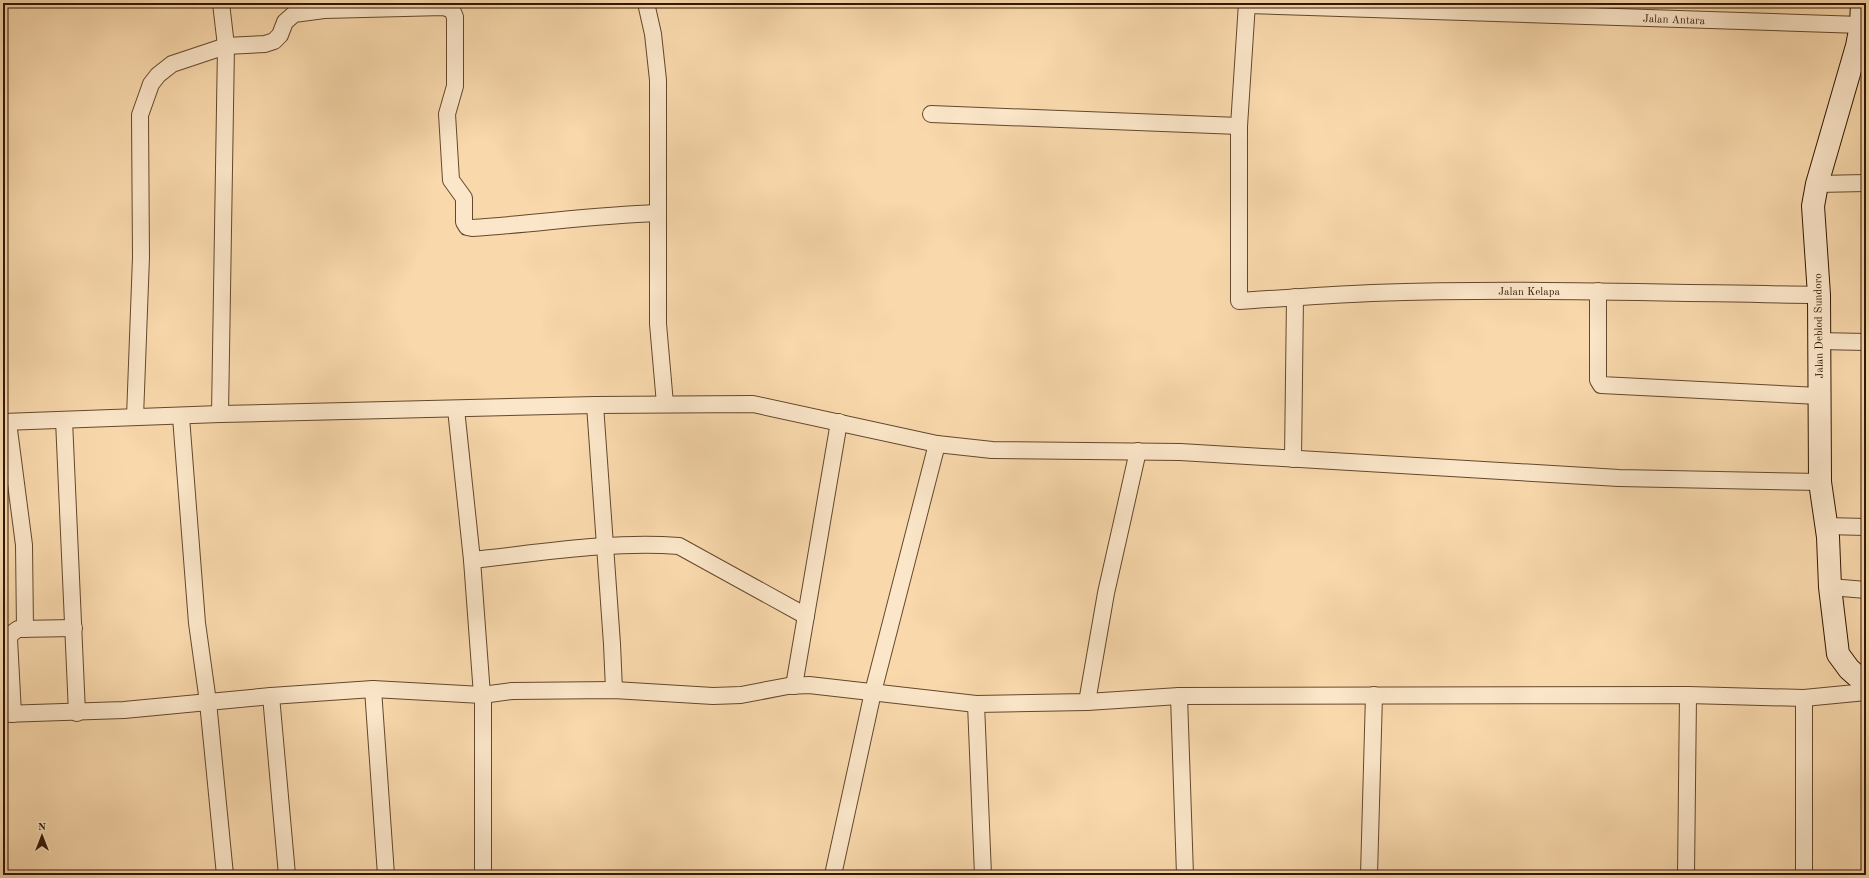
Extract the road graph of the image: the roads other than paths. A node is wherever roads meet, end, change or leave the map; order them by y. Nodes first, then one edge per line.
1 (221, 3) edge
2 (646, 3) edge
3 (1247, 4) edge
4 (1863, 4) edge
5 (325, 6) edge
6 (1861, 25) junction
7 (226, 46) junction
8 (931, 114) dead end
9 (1239, 126) junction
10 (1866, 183) edge
11 (1817, 184) junction
12 (657, 213) junction
13 (1598, 291) junction
14 (1819, 295) junction
15 (1295, 297) junction
16 (1820, 341) junction
17 (1866, 342) edge
18 (1819, 396) junction
19 (665, 404) junction
20 (594, 405) junction
21 (456, 409) junction
22 (220, 414) junction
23 (181, 416) junction
24 (135, 417) junction
25 (64, 420) junction
26 (5, 422) edge
27 (840, 422) junction
28 (937, 444) junction
29 (1138, 451) junction
30 (1292, 459) junction
31 (1820, 482) junction
32 (1826, 526) junction
33 (1866, 527) edge
34 (604, 547) junction
35 (472, 560) junction
36 (1830, 587) junction
37 (1866, 590) edge
38 (806, 616) junction
39 (74, 628) junction
40 (25, 629) junction
41 (1866, 684) edge
42 (794, 686) junction
43 (373, 689) junction
44 (614, 690) junction
45 (873, 692) junction
46 (1866, 692) edge
47 (482, 695) junction
48 (1374, 695) junction
49 (1688, 695) junction
50 (271, 696) junction
51 (1179, 696) junction
52 (1804, 698) junction
53 (208, 702) junction
54 (1087, 702) junction
55 (976, 704) junction
56 (77, 713) junction
57 (8, 714) edge
58 (483, 874) edge
59 (225, 875) edge
60 (287, 875) edge
61 (386, 875) edge
62 (833, 875) edge
63 (983, 875) edge
64 (1184, 875) edge
65 (1369, 875) edge
66 (1686, 875) edge
67 (1804, 875) edge

1 - 7 street
2 - 12 street
3 - 6 street, Jalan Antara
3 - 9 street
4 - 6 main road, Jalan Deblod Sundoro
5 - 7 street
5 - 12 street
6 - 11 main road, Jalan Deblod Sundoro
7 - 22 street
7 - 24 street
8 - 9 street
9 - 15 street, Jalan Kelapa
10 - 11 street
11 - 14 main road, Jalan Deblod Sundoro
12 - 19 street
13 - 14 street, Jalan Kelapa
13 - 15 street, Jalan Kelapa
13 - 18 street
14 - 16 main road, Jalan Deblod Sundoro
15 - 30 street
16 - 17 street
16 - 18 main road, Jalan Deblod Sundoro
18 - 31 main road, Jalan Deblod Sundoro
19 - 20 street
19 - 27 street
20 - 21 street
20 - 34 street
21 - 22 street
21 - 35 street
22 - 23 street
23 - 24 street
23 - 53 street
24 - 25 street
25 - 26 street
25 - 39 street
26 - 40 street
27 - 28 street
27 - 38 street
28 - 29 street
28 - 45 street
29 - 30 street
29 - 54 street
30 - 31 street
31 - 32 main road, Jalan Deblod Sundoro
32 - 33 street
32 - 36 main road, Jalan Deblod Sundoro
34 - 35 street
34 - 38 street
34 - 44 street
35 - 47 street
36 - 37 street
36 - 41 main road, Jalan Deblod Sundoro
38 - 42 street
39 - 40 street
39 - 56 street
40 - 57 street
42 - 44 street
42 - 45 street
43 - 47 street
43 - 50 street
43 - 61 street
44 - 47 street
45 - 55 street
45 - 62 street
46 - 52 street
47 - 58 street
48 - 49 street
48 - 51 street
48 - 65 street
49 - 52 street
49 - 66 street
50 - 53 street
50 - 60 street
51 - 54 street
51 - 64 street
52 - 67 street
53 - 56 street
53 - 59 street
54 - 55 street
55 - 63 street
56 - 57 street

